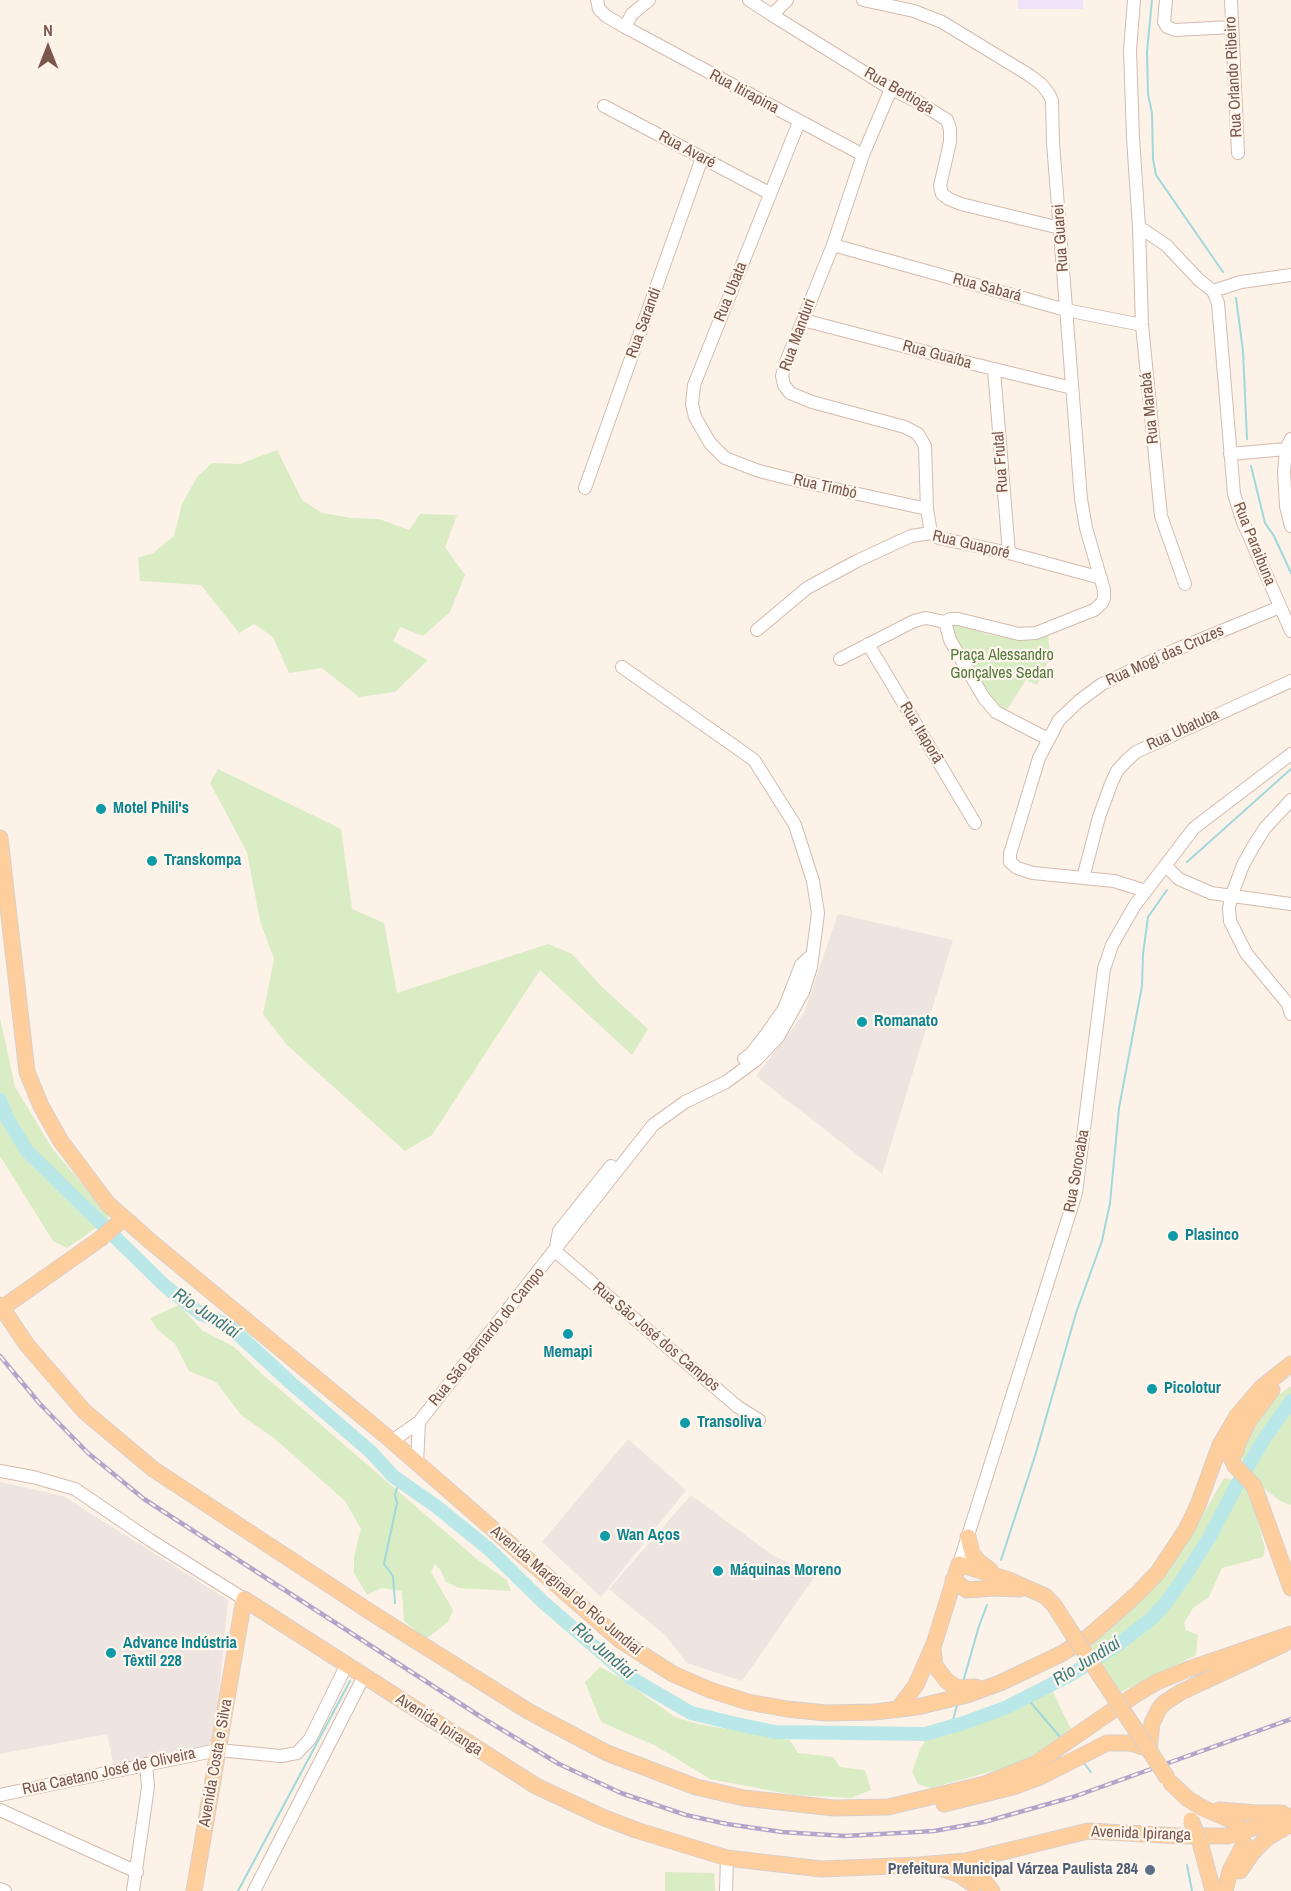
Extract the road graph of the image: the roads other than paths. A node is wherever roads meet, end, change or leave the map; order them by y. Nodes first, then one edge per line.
1 (597, 0) edge
2 (649, 0) edge
3 (749, 0) edge
4 (788, 0) edge
5 (863, 0) edge
6 (1134, 0) edge
7 (1166, 0) edge
8 (1231, 0) edge
9 (772, 15) junction
10 (625, 27) junction
11 (1232, 27) junction
12 (891, 89) junction
13 (604, 106) dead end
14 (799, 122) junction
15 (1238, 153) dead end
16 (863, 155) junction
17 (702, 158) junction
18 (770, 193) junction
19 (1139, 227) junction
20 (1060, 228) junction
21 (833, 245) junction
22 (1291, 275) edge
23 (1212, 291) junction
24 (1066, 310) junction
25 (803, 320) junction
26 (1142, 326) junction
27 (994, 370) junction
28 (1072, 388) junction
29 (1289, 444) edge
30 (1230, 454) junction
31 (725, 458) joint
32 (585, 488) dead end
33 (927, 509) junction
34 (1291, 526) edge
35 (931, 534) junction
36 (1009, 554) junction
37 (1103, 584) junction
38 (1185, 584) dead end
39 (1280, 606) junction
40 (945, 622) junction
41 (757, 630) dead end
42 (1291, 631) edge
43 (868, 644) junction
44 (840, 659) dead end
45 (622, 667) dead end
46 (1291, 681) edge
47 (1048, 739) junction
48 (1291, 754) edge
49 (1291, 800) edge
50 (975, 823) dead end
51 (0, 838) edge
52 (1166, 866) junction
53 (1083, 878) junction
54 (1146, 891) junction
55 (1231, 897) junction
56 (1291, 904) edge
57 (1291, 1014) edge
58 (121, 1221) junction
59 (555, 1251) junction
60 (1, 1307) edge
61 (1291, 1364) edge
62 (1291, 1373) edge
63 (1237, 1416) junction
64 (759, 1420) dead end
65 (419, 1422) junction
66 (392, 1441) junction
67 (417, 1464) junction
68 (0, 1471) edge
69 (1241, 1472) junction
70 (1198, 1505) junction
71 (968, 1537) junction
72 (959, 1563) junction
73 (954, 1580) junction
74 (1009, 1580) junction
75 (1291, 1588) edge
76 (967, 1590) junction
77 (1035, 1590) junction
78 (244, 1599) junction
79 (943, 1611) junction
80 (1290, 1634) edge
81 (934, 1644) junction
82 (355, 1670) junction
83 (1000, 1683) junction
84 (898, 1709) junction
85 (1149, 1749) junction
86 (218, 1750) junction
87 (146, 1764) junction
88 (1170, 1781) junction
89 (0, 1795) edge
90 (888, 1807) junction
91 (1203, 1808) junction
92 (0, 1810) edge
93 (1291, 1811) edge
94 (1291, 1816) edge
95 (1291, 1824) edge
96 (1242, 1832) junction
97 (726, 1858) junction
98 (970, 1860) junction
99 (1244, 1863) junction
100 (919, 1865) junction
101 (1230, 1871) junction
102 (137, 1872) junction
103 (1210, 1875) junction
104 (976, 1888) edge
105 (0, 1889) edge
106 (5, 1891) edge
107 (134, 1891) edge
108 (194, 1891) edge
109 (254, 1891) edge
110 (726, 1891) edge
111 (992, 1891) edge
112 (1213, 1891) edge
113 (1226, 1891) edge

1 - 10 street, Rua Itirapina
2 - 10 street
3 - 9 street, Rua Bertioga
4 - 9 street
5 - 20 street, Rua Guarei
6 - 19 street, Rua Marabá
7 - 11 street
8 - 11 street, Rua Orlando Ribeiro
9 - 12 street, Rua Bertioga
10 - 14 street, Rua Itirapina
11 - 15 street, Rua Orlando Ribeiro
12 - 16 street, Rua Manduri
12 - 20 street, Rua Bertioga
13 - 17 street, Rua Avaré
14 - 16 street, Rua Itirapina
14 - 18 street, Rua Ubata
16 - 21 street, Rua Manduri
17 - 18 street, Rua Avaré
17 - 32 street, Rua Sarandi
18 - 31 street, Rua Ubata
19 - 23 street
19 - 26 street, Rua Marabá
20 - 24 street, Rua Guarei
21 - 24 street, Rua Sabará
21 - 25 street, Rua Manduri
22 - 23 street
23 - 30 street
24 - 26 street, Rua Sabará
24 - 28 street, Rua Guarei
25 - 27 street, Rua Guaíba
25 - 33 street, Rua Manduri
26 - 38 street, Rua Marabá
27 - 28 street, Rua Guaíba
27 - 36 street, Rua Frutal
28 - 37 street, Rua Guarei
29 - 30 street
29 - 34 street
30 - 39 street, Rua Paraibuna
31 - 33 street, Rua Timbó
33 - 35 street, Rua Manduri
35 - 36 street, Rua Guaporé
35 - 41 street, Rua Guaporé
36 - 37 street, Rua Guaporé
37 - 40 street
39 - 42 street, Rua Paraibuna
39 - 47 street, Rua Mogi das Cruzes
40 - 43 street
40 - 47 street
43 - 44 street
43 - 50 street, Rua Itaporã
45 - 59 street, Rua São Bernardo do Campo
46 - 53 street, Rua Ubatuba
47 - 53 street, Rua Mogi das Cruzes
48 - 52 street, Rua Sorocaba
49 - 55 street
51 - 58 main road, Avenida Marginal do Rio Jundiaí
52 - 54 street, Rua Sorocaba
52 - 55 street
53 - 54 street
54 - 71 street, Rua Sorocaba
55 - 56 street
55 - 57 street
58 - 60 main road
58 - 66 main road, Avenida Marginal do Rio Jundiaí
59 - 64 street, Rua São José dos Campos
59 - 65 street, Rua São Bernardo do Campo
60 - 90 main road
61 - 63 main road, Avenida Marginal do Rio Jundiaí
62 - 69 main road
63 - 69 main road
63 - 70 main road, Avenida Marginal do Rio Jundiaí
65 - 66 street, Rua São Bernardo do Campo
65 - 67 street, Rua São Bernardo do Campo
66 - 67 main road, Avenida Marginal do Rio Jundiaí
67 - 84 main road, Avenida Marginal do Rio Jundiaí
68 - 78 street, Avenida Ipiranga
69 - 70 main road
69 - 75 main road
70 - 83 main road, Avenida Marginal do Rio Jundiaí
71 - 72 street, Rua Sorocaba
71 - 74 main road
72 - 73 main road, Rua Sorocaba
72 - 74 main road
73 - 76 main road
73 - 79 main road, Rua Sorocaba
74 - 77 main road
76 - 77 main road
76 - 79 main road
77 - 85 main road, bridge
78 - 82 main road, Avenida Ipiranga
78 - 86 main road, Avenida Costa e Silva
79 - 81 main road, Rua Sorocaba
80 - 85 main road
80 - 90 main road
81 - 83 main road
81 - 84 main road, Rua Sorocaba
82 - 86 street, Rua Caetano José de Oliveira
82 - 97 main road, Avenida Ipiranga
82 - 109 street
83 - 84 main road, Avenida Marginal do Rio Jundiaí
85 - 88 main road, bridge
85 - 90 main road
86 - 87 street, Rua Caetano José de Oliveira
86 - 108 main road, Avenida Costa e Silva
87 - 89 street, Rua Caetano José de Oliveira
87 - 102 street
88 - 91 main road
88 - 103 main road, bridge
91 - 93 main road
91 - 96 main road
92 - 102 street
94 - 96 main road, Avenida Ipiranga
95 - 99 main road
96 - 98 main road, Avenida Ipiranga
96 - 101 main road
97 - 100 main road, Avenida Ipiranga
97 - 110 street
98 - 100 main road, Avenida Ipiranga
98 - 104 main road
98 - 111 main road
99 - 101 main road
99 - 113 main road
100 - 104 main road, Avenida Ipiranga
101 - 103 main road
101 - 113 main road
102 - 107 street
103 - 112 main road
105 - 106 street

